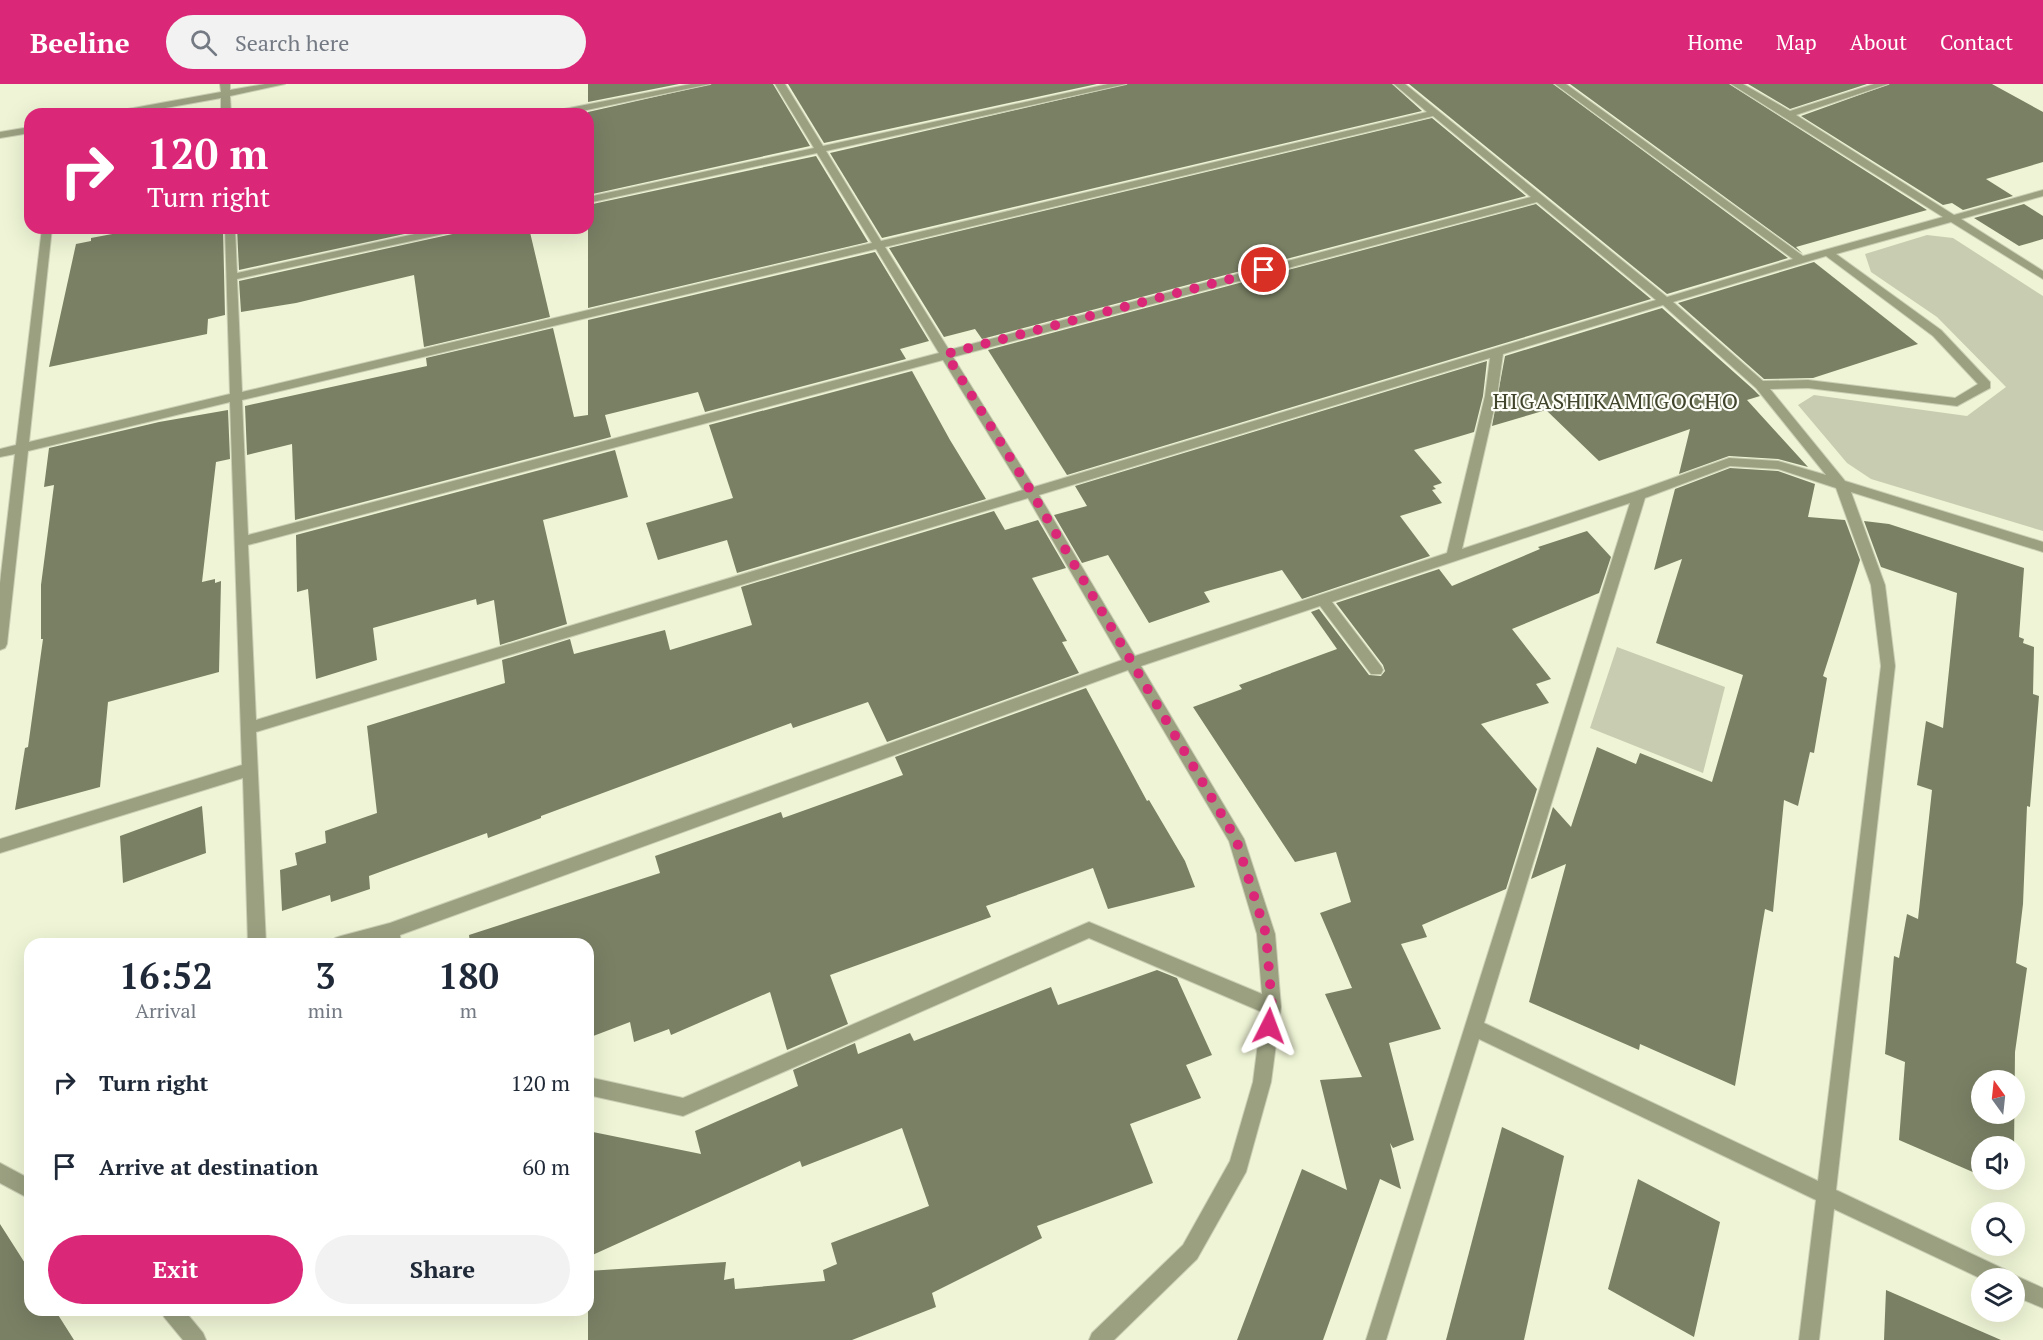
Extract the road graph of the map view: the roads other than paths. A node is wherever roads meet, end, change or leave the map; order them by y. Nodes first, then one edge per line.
1 (280, 84) edge
2 (705, 84) edge
3 (780, 84) edge
4 (1121, 84) edge
5 (1400, 84) edge
6 (1560, 84) edge
7 (1736, 84) edge
8 (1883, 84) edge
9 (225, 89) edge
10 (143, 108) edge
11 (226, 108) edge
12 (584, 108) edge
13 (1434, 113) junction
14 (1789, 114) junction
15 (24, 131) edge
16 (0, 135) edge
17 (820, 149) junction
18 (2043, 193) edge
19 (1538, 198) junction
20 (594, 199) edge
21 (1951, 217) junction
22 (46, 234) edge
23 (230, 234) edge
24 (429, 234) edge
25 (878, 245) junction
26 (1827, 252) junction
27 (1801, 260) junction
28 (2043, 276) edge
29 (232, 277) junction
30 (1666, 302) junction
31 (1497, 353) junction
32 (946, 354) junction
33 (1760, 385) junction
34 (236, 397) junction
35 (21, 448) junction
36 (0, 453) edge
37 (1842, 486) junction
38 (1032, 493) junction
39 (1639, 495) junction
40 (241, 542) junction
41 (2043, 547) edge
42 (1454, 556) junction
43 (1323, 600) junction
44 (0, 644) edge
45 (1131, 663) junction
46 (1376, 670) dead end
47 (247, 729) junction
48 (250, 769) junction
49 (0, 846) edge
50 (391, 937) edge
51 (256, 938) edge
52 (1272, 1007) junction
53 (1473, 1027) junction
54 (594, 1087) edge
55 (0, 1173) edge
56 (24, 1186) edge
57 (1827, 1195) junction
58 (1980, 1268) edge
59 (2025, 1290) edge
60 (2043, 1298) edge
61 (176, 1316) edge
62 (196, 1340) edge
63 (1099, 1340) edge
64 (1376, 1340) edge
65 (1809, 1340) edge

1 - 9 street
2 - 12 street
3 - 17 street
4 - 17 street
5 - 13 street
6 - 27 street
7 - 14 street
8 - 14 street
9 - 10 street
9 - 11 street
13 - 19 street
13 - 25 street
14 - 21 street
15 - 16 street
17 - 20 street
17 - 25 street
18 - 21 street
19 - 30 street
19 - 32 street
21 - 26 street
21 - 28 street
22 - 35 street
23 - 29 street
24 - 29 street
25 - 32 street
25 - 34 street
26 - 27 street
26 - 33 street
27 - 30 street
29 - 34 street
30 - 31 street
30 - 33 street
31 - 38 street
31 - 42 street
32 - 38 street
32 - 40 street
33 - 37 street
34 - 35 street
34 - 40 street
35 - 36 street
35 - 44 street
37 - 39 street
37 - 41 street
37 - 57 street
38 - 45 street
38 - 47 street
39 - 42 street
39 - 53 street
40 - 47 street
42 - 43 street
43 - 45 street
43 - 46 street
45 - 50 street
45 - 52 street
47 - 48 street
48 - 49 street
48 - 51 street
52 - 54 street
52 - 63 street
53 - 57 street
53 - 64 street
55 - 56 street
57 - 58 street
57 - 65 street
59 - 60 street
61 - 62 street

